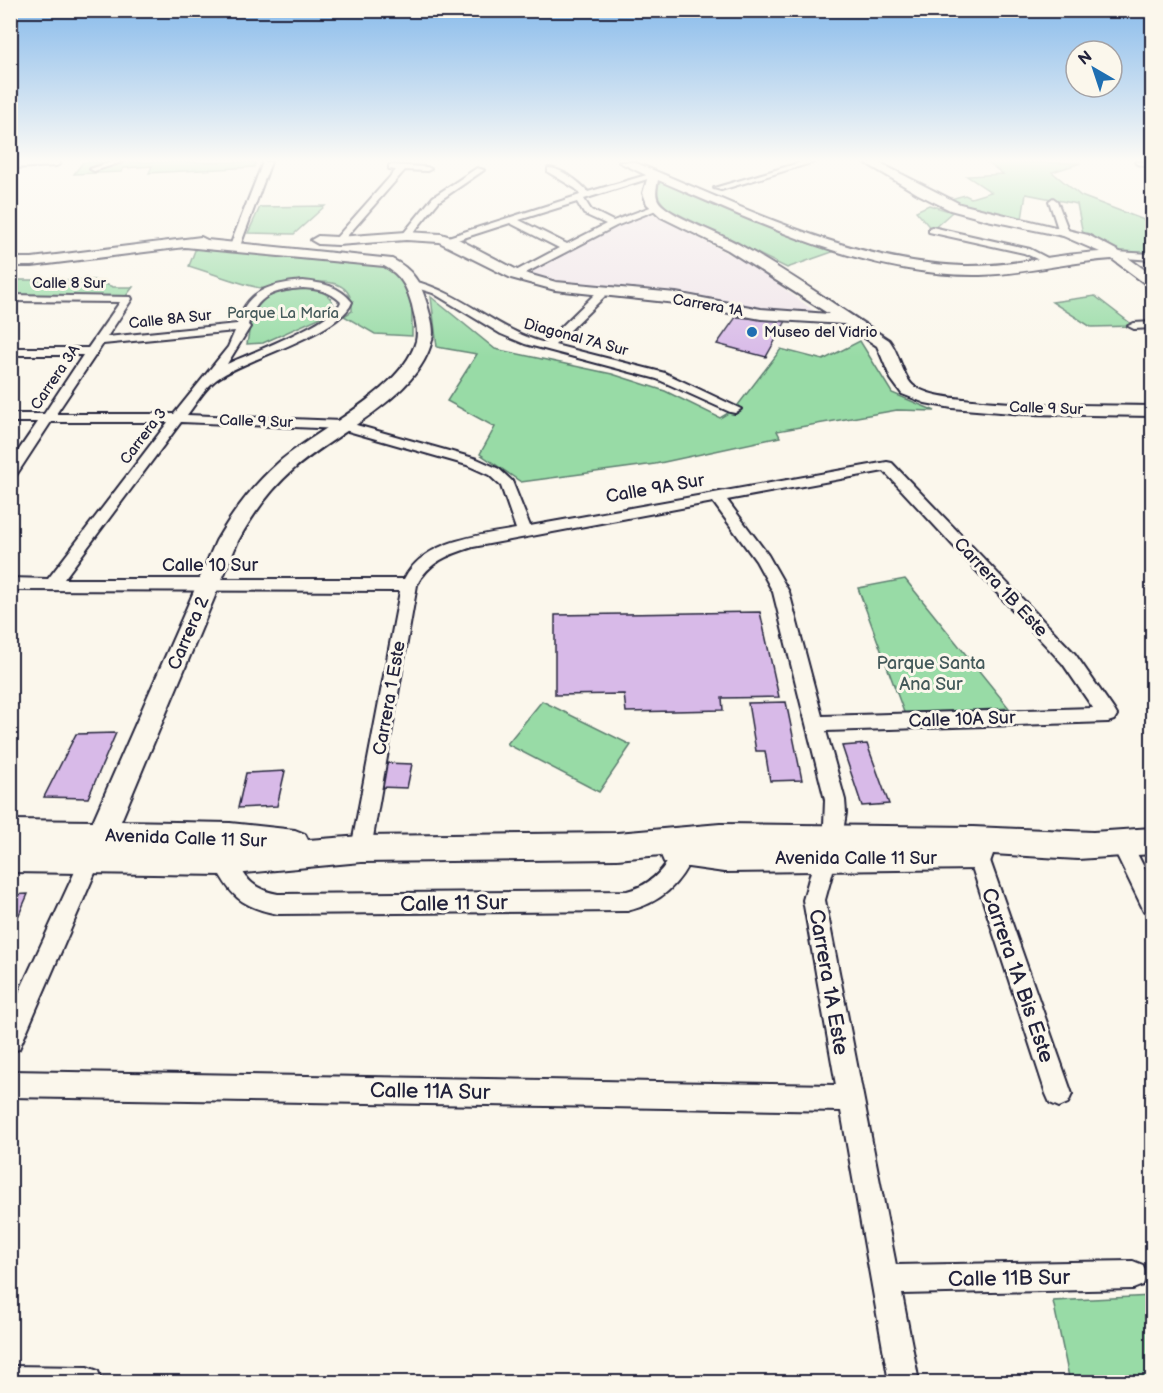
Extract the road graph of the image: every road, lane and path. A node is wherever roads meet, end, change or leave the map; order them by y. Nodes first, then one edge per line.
1 (242, 227) edge
2 (350, 227) edge
3 (413, 227) edge
4 (489, 227) edge
5 (525, 227) edge
6 (607, 227) edge
7 (693, 227) edge
8 (787, 227) edge
9 (1042, 227) edge
10 (1062, 227) edge
11 (932, 230) dead end
12 (1064, 232) junction
13 (406, 236) junction
14 (448, 240) junction
15 (338, 241) junction
16 (236, 242) junction
17 (296, 246) junction
18 (317, 247) junction
19 (566, 248) junction
20 (1115, 255) junction
21 (346, 257) junction
22 (1152, 258) edge
23 (14, 262) edge
24 (1052, 262) junction
25 (516, 275) junction
26 (1152, 282) edge
27 (414, 284) junction
28 (603, 292) junction
29 (10, 298) edge
30 (128, 299) joint
31 (848, 320) junction
32 (1152, 325) edge
33 (1134, 326) dead end
34 (244, 327) junction
35 (96, 346) junction
36 (547, 347) junction
37 (10, 351) edge
38 (211, 377) junction
39 (735, 409) dead end
40 (1152, 411) edge
41 (10, 418) edge
42 (177, 418) junction
43 (47, 419) junction
44 (342, 425) junction
45 (887, 466) joint
46 (10, 474) edge
47 (717, 497) junction
48 (525, 532) junction
49 (433, 556) joint
50 (10, 584) edge
51 (52, 584) junction
52 (209, 585) junction
53 (409, 585) junction
54 (1107, 715) joint
55 (816, 724) junction
56 (10, 833) edge
57 (1152, 841) edge
58 (1108, 844) junction
59 (617, 846) junction
60 (96, 847) junction
61 (828, 848) junction
62 (361, 849) junction
63 (684, 853) junction
64 (978, 855) junction
65 (10, 858) edge
66 (224, 861) junction
67 (1152, 904) edge
68 (10, 1040) edge
69 (10, 1084) edge
70 (1059, 1094) dead end
71 (850, 1098) junction
72 (1133, 1275) dead end
73 (885, 1280) junction
74 (10, 1381) edge
75 (87, 1383) edge
76 (904, 1383) edge

1 - 16 street
2 - 15 street
3 - 13 street
4 - 14 street
5 - 19 street
6 - 19 street
7 - 31 street, Calle 9 Sur
8 - 24 street
9 - 12 street
10 - 12 street
11 - 24 street
12 - 20 street
13 - 14 street
13 - 15 street
14 - 25 street, Carrera 1A
15 - 17 street
15 - 18 street
16 - 17 street
16 - 23 street
17 - 18 street
17 - 21 street
18 - 21 street
19 - 25 street
20 - 22 street
20 - 24 street
20 - 26 street
21 - 27 street
25 - 28 street, Carrera 1A
27 - 36 street, Diagonal 7A Sur
27 - 44 street, Carrera 2
28 - 31 street, Carrera 1A
28 - 36 street
29 - 30 street, Calle 8 Sur
30 - 35 street, Carrera 3A
31 - 40 street, Calle 9 Sur
32 - 33 street
34 - 35 street, Calle 8A Sur
34 - 38 street, Carrera 3
34 - 38 street, Carrera 3
35 - 37 street, Calle 8A Sur
35 - 43 street, Carrera 3A
36 - 39 street, Diagonal 7A Sur
38 - 42 street, Carrera 3
41 - 43 street, Calle 9 Sur
42 - 43 street, Calle 9 Sur
42 - 44 street, Calle 9 Sur
42 - 51 street, Carrera 3
43 - 46 street, Carrera 3A
44 - 48 street, Calle 9 Sur
44 - 52 street, Carrera 2
45 - 47 street, Calle 9A Sur
45 - 54 street, Carrera 1B Este
47 - 48 street, Calle 9A Sur
47 - 55 street, Carrera 1A Este
48 - 49 street, Calle 9A Sur
49 - 53 street, Carrera 1 Este
50 - 51 street, Calle 10 Sur
51 - 52 street, Calle 10 Sur
52 - 53 street, Calle 10 Sur
52 - 60 street, Carrera 2
53 - 62 street, Carrera 1 Este
54 - 55 street, Calle 10A Sur
55 - 61 street, Carrera 1A Este
56 - 60 street, Avenida Calle 11 Sur
57 - 58 street, Avenida Calle 11 Sur
58 - 61 street, Avenida Calle 11 Sur
58 - 64 street, Avenida Calle 11 Sur
58 - 67 street
59 - 61 street, Avenida Calle 11 Sur
59 - 62 street, Avenida Calle 11 Sur
59 - 63 street, Avenida Calle 11 Sur
60 - 62 street, Avenida Calle 11 Sur
60 - 65 street, Avenida Calle 11 Sur
60 - 66 street, Avenida Calle 11 Sur
60 - 68 street, Carrera 2
61 - 63 street, Avenida Calle 11 Sur
61 - 64 street, Avenida Calle 11 Sur
61 - 71 street, Carrera 1A Este
62 - 66 street, Avenida Calle 11 Sur
63 - 66 street, Calle 11 Sur
64 - 70 street, Carrera 1A Bis Este
69 - 71 street, Calle 11A Sur
71 - 73 street, Carrera 1A Este
72 - 73 street, Calle 11B Sur
73 - 76 street, Carrera 1A Este
74 - 75 street

